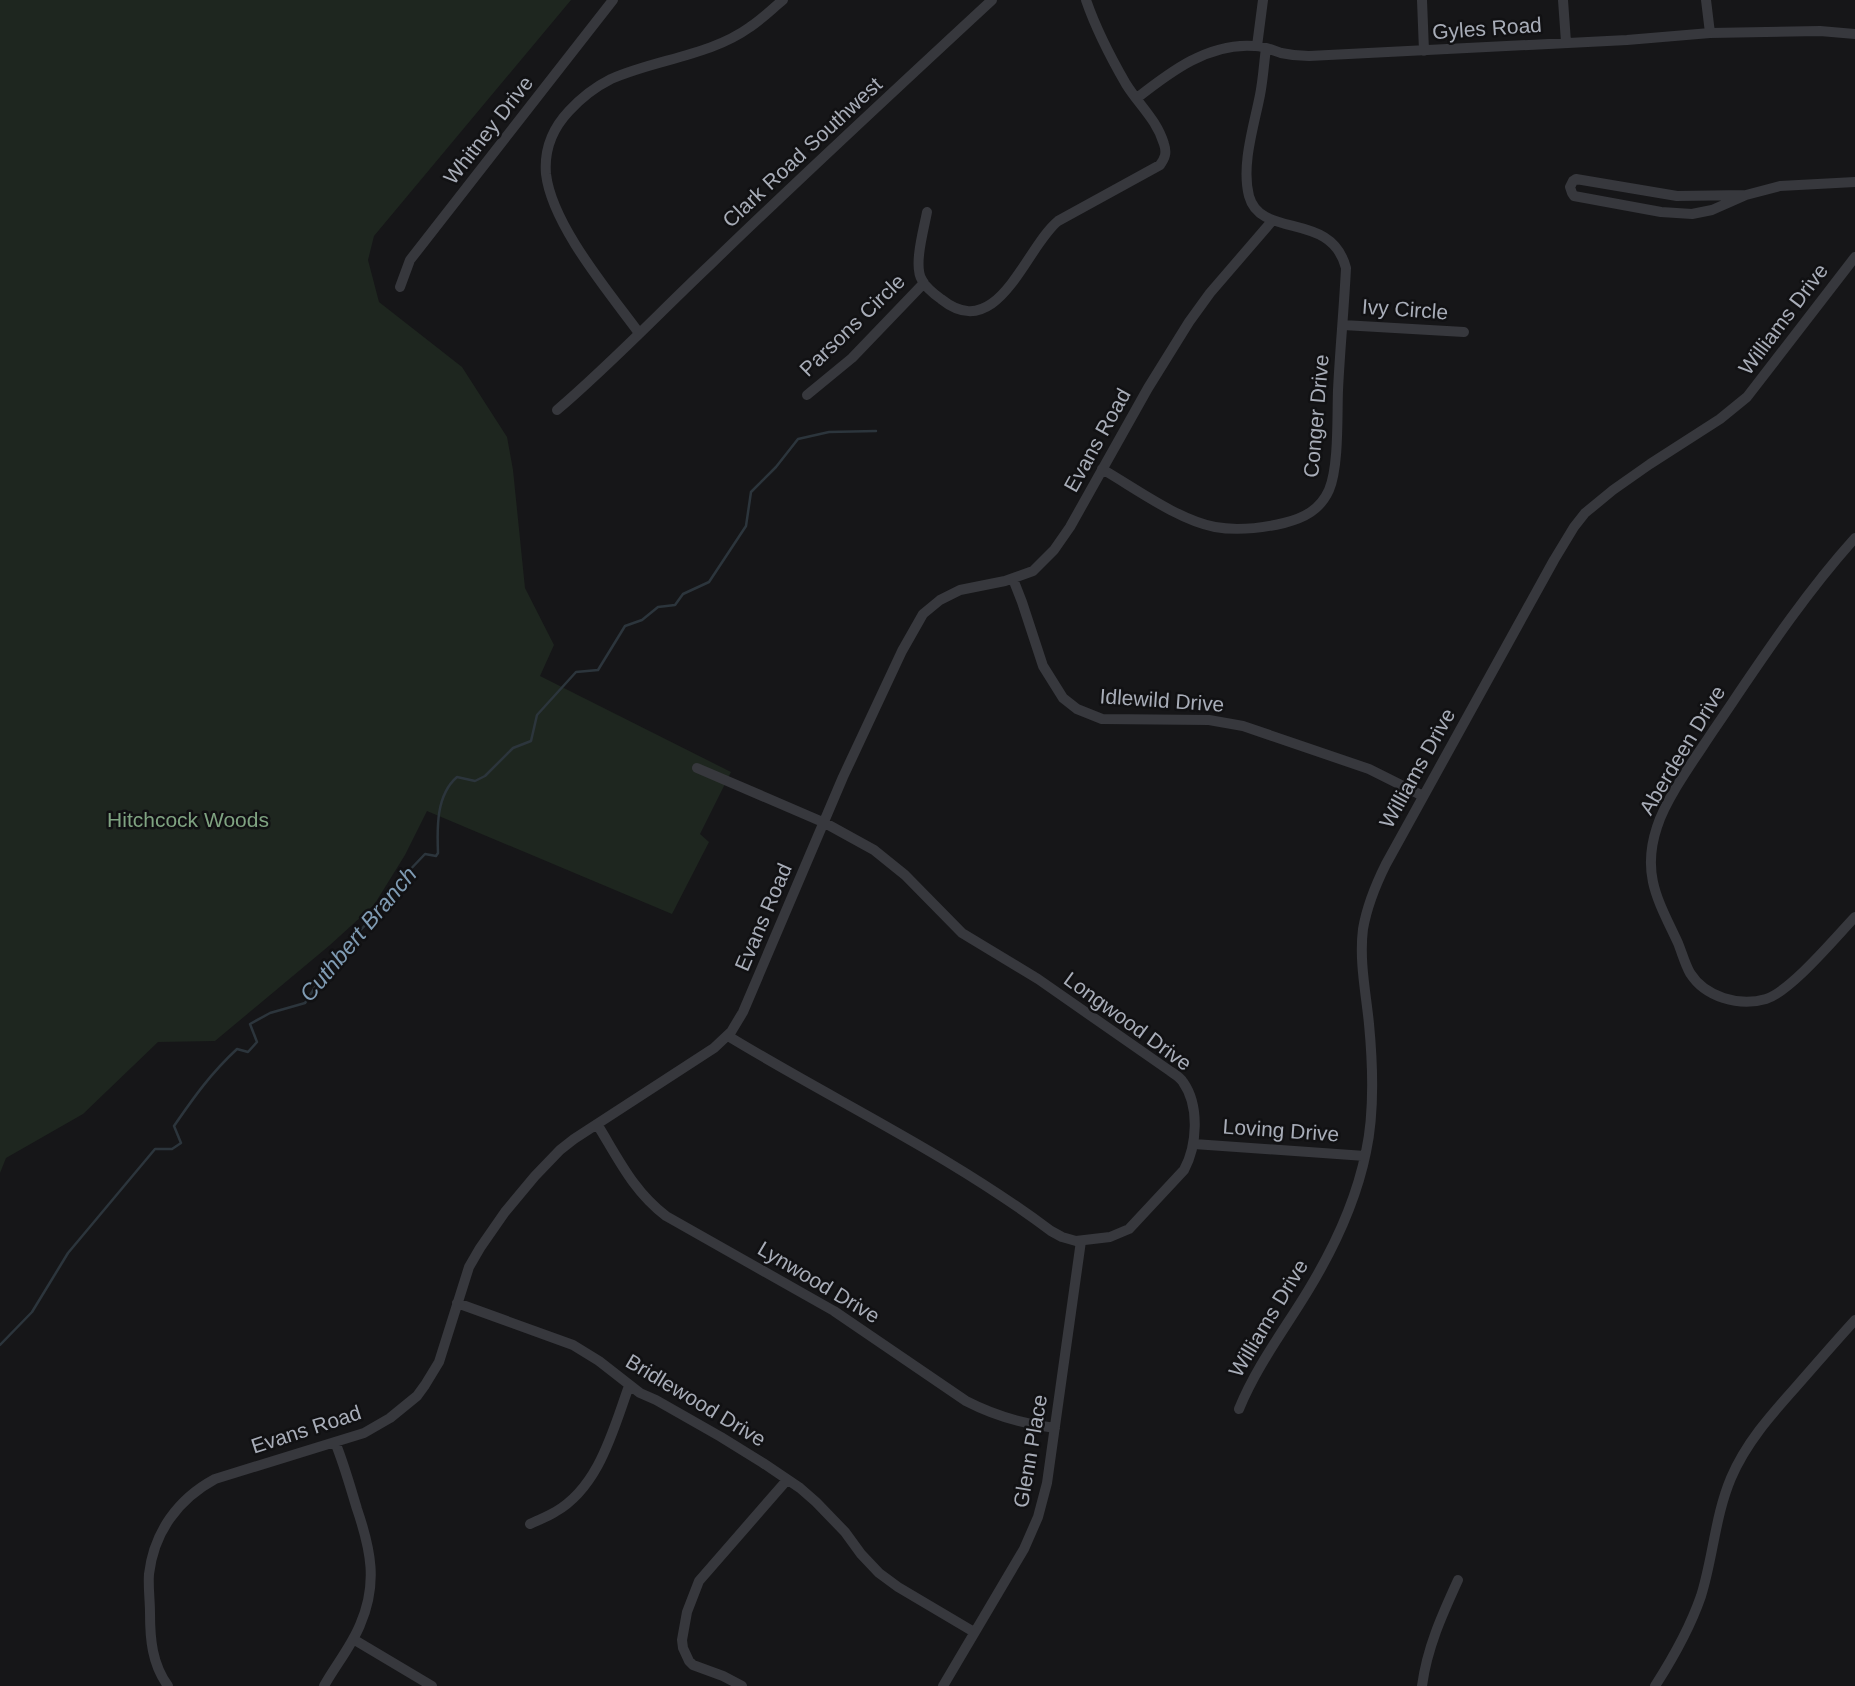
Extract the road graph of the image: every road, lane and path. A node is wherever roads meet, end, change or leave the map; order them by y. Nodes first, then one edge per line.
1 (613, 0) edge
2 (783, 0) edge
3 (992, 0) edge
4 (1086, 0) edge
5 (1263, 0) edge
6 (1422, 0) edge
7 (1563, 0) edge
8 (1706, 0) edge
9 (1710, 33) junction
10 (1855, 34) edge
11 (1566, 42) junction
12 (1261, 47) junction
13 (1424, 51) junction
14 (1137, 98) junction
15 (1855, 182) edge
16 (1746, 195) junction
17 (927, 212) dead end
18 (1272, 221) junction
19 (1855, 257) edge
20 (924, 283) junction
21 (400, 287) dead end
22 (1343, 325) junction
23 (1464, 332) dead end
24 (639, 333) junction
25 (807, 395) dead end
26 (557, 410) dead end
27 (1102, 469) junction
28 (1855, 538) edge
29 (1013, 579) junction
30 (697, 768) dead end
31 (1423, 796) junction
32 (825, 823) junction
33 (1855, 917) edge
34 (728, 1036) junction
35 (597, 1124) junction
36 (1194, 1144) junction
37 (1366, 1156) junction
38 (1081, 1241) junction
39 (457, 1303) junction
40 (1855, 1320) edge
41 (629, 1386) junction
42 (1239, 1409) dead end
43 (1055, 1428) junction
44 (335, 1442) junction
45 (787, 1480) junction
46 (530, 1524) dead end
47 (1458, 1580) dead end
48 (974, 1632) junction
49 (353, 1639) junction
50 (168, 1686) edge
51 (324, 1686) edge
52 (432, 1686) edge
53 (742, 1686) edge
54 (943, 1686) edge
55 (1422, 1686) edge
56 (1655, 1686) edge

1 - 21 street, Whitney Drive
2 - 24 street
3 - 24 street, Clark Road Southwest
4 - 14 street
5 - 12 street
6 - 13 street
7 - 11 street
8 - 9 street
9 - 10 street, Gyles Road
9 - 11 street, Gyles Road
11 - 13 street, Gyles Road
12 - 13 street, Gyles Road
12 - 14 street, Gyles Road
12 - 18 street
14 - 20 street
15 - 16 street
16 - 16 street
17 - 20 street
18 - 22 street, Conger Drive
18 - 27 street, Evans Road
19 - 31 street, Williams Drive
20 - 25 street, Parsons Circle
22 - 23 street, Ivy Circle
22 - 27 street, Conger Drive
24 - 26 street, Clark Road Southwest
27 - 29 street, Evans Road
28 - 33 street, Aberdeen Drive
29 - 31 street, Idlewild Drive
29 - 32 street, Evans Road
30 - 32 street, Longwood Drive
31 - 37 street, Williams Drive
32 - 34 street, Evans Road
32 - 36 street, Longwood Drive
34 - 35 street, Evans Road
34 - 38 street
35 - 39 street, Evans Road
35 - 43 street, Lynwood Drive
36 - 37 street, Loving Drive
36 - 38 street, Longwood Drive
37 - 42 street, Williams Drive
38 - 43 street, Glenn Place
39 - 41 street, Bridlewood Drive
39 - 44 street, Evans Road
40 - 56 street
41 - 45 street, Bridlewood Drive
41 - 46 street
43 - 48 street, Glenn Place
44 - 49 street
44 - 50 street, Evans Road
45 - 48 street, Bridlewood Drive
45 - 53 street
47 - 55 street
48 - 54 street, Glenn Place
49 - 51 street
49 - 52 street

